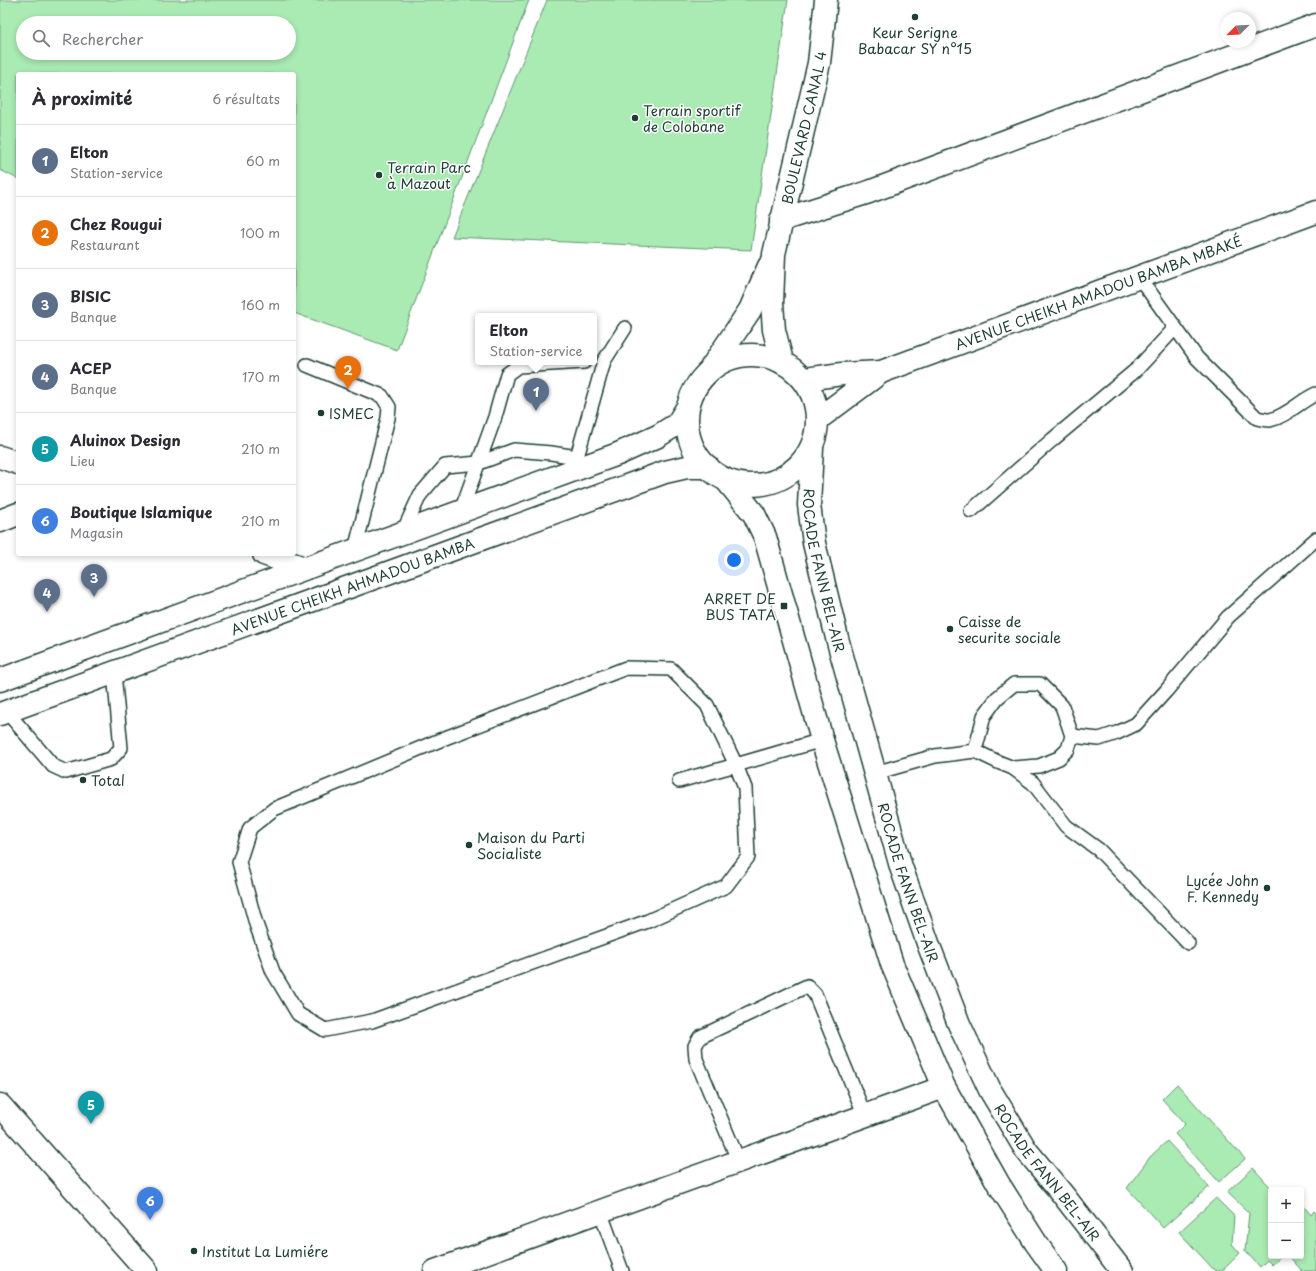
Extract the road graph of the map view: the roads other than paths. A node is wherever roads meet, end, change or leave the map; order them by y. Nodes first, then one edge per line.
1 (826, 0) edge
2 (1316, 25) edge
3 (1316, 212) edge
4 (781, 220) junction
5 (774, 254) junction
6 (1139, 277) junction
7 (625, 328) dead end
8 (1175, 328) junction
9 (599, 361) edge
10 (782, 361) junction
11 (534, 365) edge
12 (307, 366) dead end
13 (710, 369) junction
14 (881, 372) junction
15 (805, 379) junction
16 (1316, 394) edge
17 (687, 408) junction
18 (818, 419) junction
19 (812, 448) junction
20 (0, 457) edge
21 (16, 462) edge
22 (579, 462) junction
23 (479, 463) junction
24 (708, 467) junction
25 (727, 481) junction
26 (461, 511) junction
27 (971, 511) dead end
28 (16, 515) edge
29 (0, 521) edge
30 (403, 532) junction
31 (1316, 539) edge
32 (355, 550) junction
33 (270, 556) edge
34 (304, 568) junction
35 (114, 672) junction
36 (0, 680) edge
37 (4, 713) edge
38 (1072, 736) junction
39 (822, 740) junction
40 (974, 751) junction
41 (736, 765) junction
42 (1013, 768) junction
43 (875, 773) junction
44 (679, 781) dead end
45 (1188, 943) dead end
46 (944, 1087) junction
47 (0, 1105) edge
48 (865, 1116) junction
49 (739, 1162) junction
50 (600, 1211) junction
51 (147, 1271) edge
52 (435, 1271) edge
53 (622, 1271) edge
54 (1056, 1271) edge
55 (1122, 1271) edge

1 - 4 street, BOULEVARD CANAL 4
2 - 4 street
3 - 6 street, AVENUE CHEIKH AMADOU BAMBA MBAKÉ
4 - 5 street, BOULEVARD CANAL 4
5 - 10 street
5 - 13 street
6 - 8 lane
6 - 14 street, AVENUE CHEIKH AMADOU BAMBA MBAKÉ
7 - 9 lane
8 - 16 lane
8 - 27 lane
9 - 22 lane
10 - 13 street
10 - 15 street
11 - 23 lane
12 - 32 lane
13 - 17 street
14 - 15 street, AVENUE CHEIKH AMADOU BAMBA MBAKÉ
14 - 18 street, AVENUE CHEIKH AMADOU BAMBA MBAKÉ
15 - 18 street
17 - 22 street
17 - 24 street
18 - 19 street
19 - 25 street
19 - 43 street, ROCADE FANN BEL-AIR
20 - 21 street
22 - 23 lane
22 - 26 street
23 - 26 lane
23 - 30 lane
24 - 25 street
24 - 35 street, AVENUE CHEIKH AHMADOU BAMBA
25 - 39 street
26 - 30 street
28 - 29 street
30 - 32 street
31 - 38 lane
32 - 34 street
33 - 34 street
34 - 36 street
35 - 37 street, AVENUE CHEIKH AHMADOU BAMBA
35 - 37 lane
38 - 40 lane
38 - 42 lane
39 - 41 lane
39 - 46 street
40 - 42 lane
40 - 43 lane
41 - 41 lane
41 - 44 lane
42 - 45 lane
43 - 55 street, ROCADE FANN BEL-AIR
46 - 48 street
46 - 54 street
47 - 51 street
48 - 49 street
48 - 49 lane
49 - 50 street
50 - 52 street
50 - 53 lane

